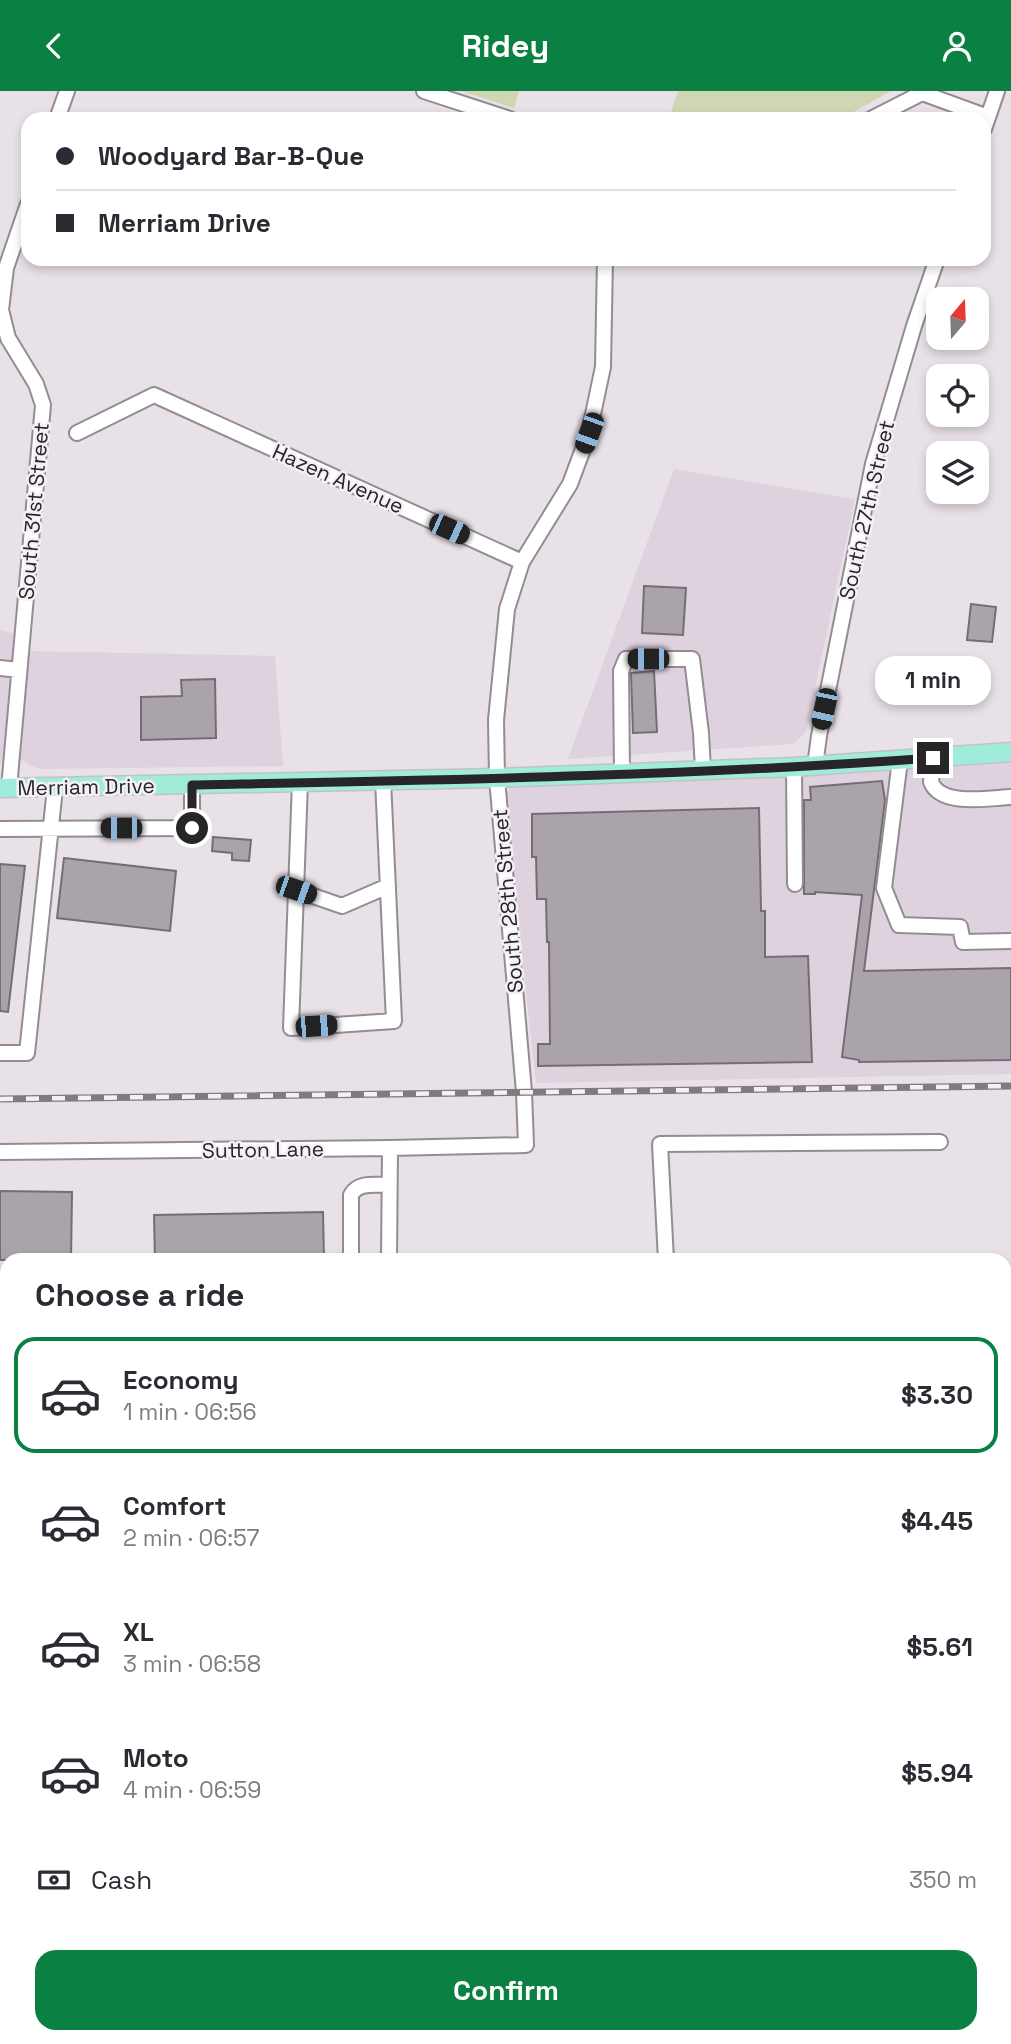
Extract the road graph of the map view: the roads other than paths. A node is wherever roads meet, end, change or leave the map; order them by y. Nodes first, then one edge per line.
1 (67, 91) edge
2 (424, 91) edge
3 (997, 91) edge
4 (921, 92) edge
5 (60, 112) edge
6 (488, 112) edge
7 (884, 112) edge
8 (963, 112) edge
9 (990, 112) edge
10 (21, 224) edge
11 (605, 266) edge
12 (935, 266) edge
13 (77, 432) dead end
14 (522, 562) junction
15 (0, 668) edge
16 (19, 670) junction
17 (0, 715) edge
18 (15, 718) junction
19 (1011, 752) edge
20 (933, 758) junction
21 (900, 760) junction
22 (815, 766) junction
23 (794, 767) junction
24 (704, 770) junction
25 (622, 773) junction
26 (497, 778) junction
27 (383, 780) junction
28 (300, 782) junction
29 (192, 785) junction
30 (55, 787) junction
31 (4, 788) edge
32 (1011, 797) edge
33 (51, 828) junction
34 (0, 829) edge
35 (795, 884) dead end
36 (388, 885) junction
37 (296, 890) junction
38 (1011, 941) edge
39 (0, 1053) edge
40 (940, 1142) dead end
41 (526, 1145) joint
42 (390, 1148) junction
43 (0, 1152) edge
44 (388, 1185) junction
45 (351, 1253) edge
46 (389, 1253) edge
47 (666, 1253) edge

1 - 5 street
2 - 6 street
3 - 9 street
4 - 7 street
4 - 8 street
10 - 16 street, South 31st Street
11 - 14 street, South 28th Street
12 - 22 street, South 27th Street
13 - 14 street, Hazen Avenue
14 - 26 street, South 28th Street
15 - 16 street
16 - 18 street, South 31st Street
17 - 18 street
18 - 31 street, South 31st Street
19 - 20 main road, Merriam Drive
20 - 21 main road, Merriam Drive
20 - 32 street
21 - 22 main road, Merriam Drive
21 - 38 street
22 - 23 main road, Merriam Drive
23 - 24 main road, Merriam Drive
23 - 35 street
24 - 25 main road, Merriam Drive
24 - 25 street
25 - 26 main road, Merriam Drive
26 - 27 main road, Merriam Drive
26 - 41 street, South 28th Street
27 - 28 main road, Merriam Drive
27 - 36 street
28 - 29 main road, Merriam Drive
28 - 37 street
29 - 30 main road, Merriam Drive
29 - 33 street
30 - 31 main road, Merriam Drive
30 - 33 street
33 - 34 street
33 - 39 street
36 - 37 street
36 - 37 street
40 - 47 street
41 - 42 street, Sutton Lane
42 - 43 street, Sutton Lane
42 - 44 street
44 - 45 street
44 - 46 street

